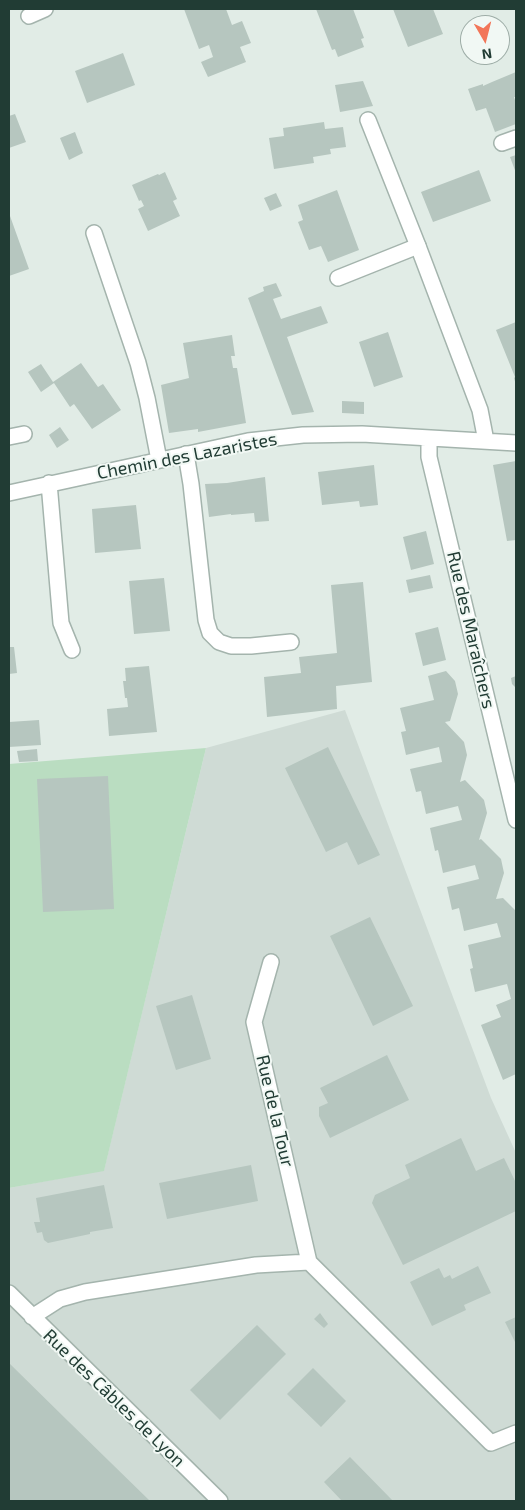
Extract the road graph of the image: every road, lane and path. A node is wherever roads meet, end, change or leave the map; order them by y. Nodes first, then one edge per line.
1 (44, 9) edge
2 (30, 16) dead end
3 (368, 120) dead end
4 (94, 233) dead end
5 (418, 246) junction
6 (338, 278) dead end
7 (24, 434) dead end
8 (9, 437) edge
9 (428, 438) junction
10 (486, 441) junction
11 (516, 443) edge
12 (186, 454) junction
13 (159, 460) junction
14 (49, 483) junction
15 (9, 492) edge
16 (291, 642) dead end
17 (72, 650) dead end
18 (516, 820) edge
19 (272, 962) dead end
20 (309, 1262) junction
21 (9, 1293) edge
22 (32, 1317) junction
23 (516, 1433) edge
24 (220, 1501) edge

1 - 2 street
3 - 5 street
4 - 13 street
5 - 6 street
5 - 10 street
7 - 8 street
9 - 10 street, Chemin des Lazaristes
9 - 12 street, Chemin des Lazaristes
9 - 18 street, Rue des Maraîchers
10 - 11 street, Chemin des Lazaristes
12 - 13 street, Chemin des Lazaristes
12 - 16 street
13 - 14 street, Chemin des Lazaristes
14 - 15 street, Chemin des Lazaristes
14 - 17 street
19 - 20 street, Rue de la Tour
20 - 22 street
20 - 23 street
21 - 22 street, Rue des Câbles de Lyon
22 - 24 street, Rue des Câbles de Lyon

